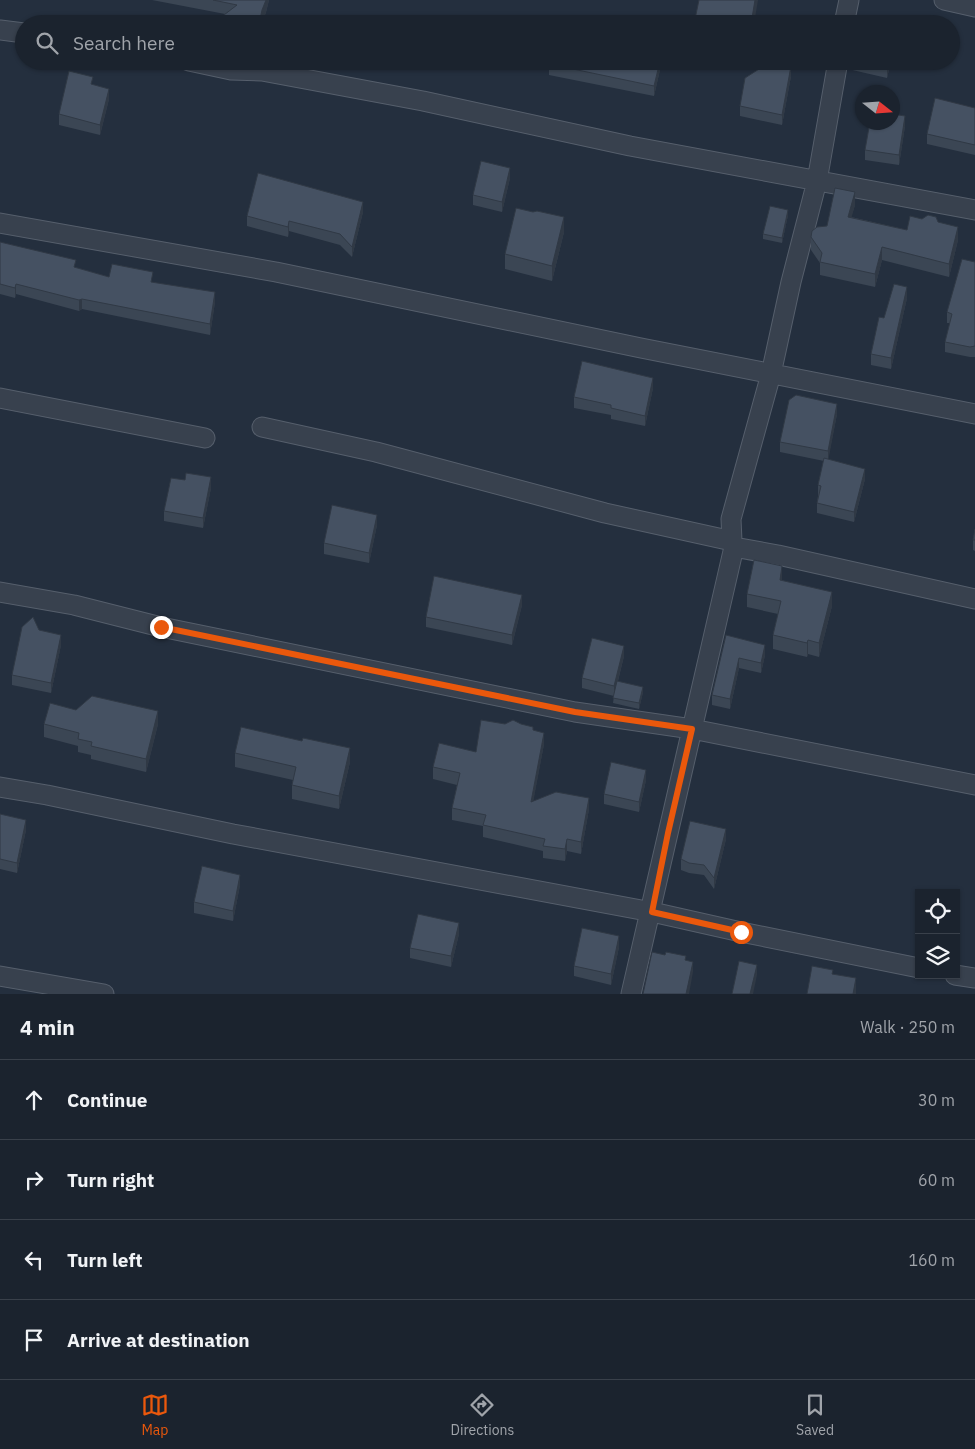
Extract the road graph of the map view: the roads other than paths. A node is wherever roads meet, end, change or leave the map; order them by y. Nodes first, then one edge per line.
1 (848, 0) edge
2 (944, 0) edge
3 (975, 7) edge
4 (846, 15) edge
5 (0, 30) edge
6 (15, 32) edge
7 (232, 70) edge
8 (262, 70) edge
9 (262, 70) edge
10 (836, 70) edge
11 (817, 182) junction
12 (975, 210) edge
13 (0, 223) edge
14 (771, 374) junction
15 (0, 398) edge
16 (975, 414) edge
17 (262, 427) dead end
18 (204, 438) dead end
19 (733, 544) junction
20 (0, 592) edge
21 (975, 599) edge
22 (692, 729) junction
23 (975, 785) edge
24 (0, 787) edge
25 (652, 912) junction
26 (915, 967) edge
27 (0, 976) edge
28 (960, 976) edge
29 (975, 978) edge
30 (104, 994) edge
31 (632, 994) edge

1 - 4 street
2 - 3 street
5 - 6 street
7 - 8 street
9 - 11 street
10 - 11 street
11 - 12 street
11 - 14 street
13 - 14 street
14 - 16 street
14 - 19 street
15 - 18 street
17 - 19 street
19 - 21 street
19 - 22 street
20 - 22 street
22 - 23 street
22 - 25 street
24 - 25 street
25 - 26 street
25 - 31 street
27 - 30 street
28 - 29 street

